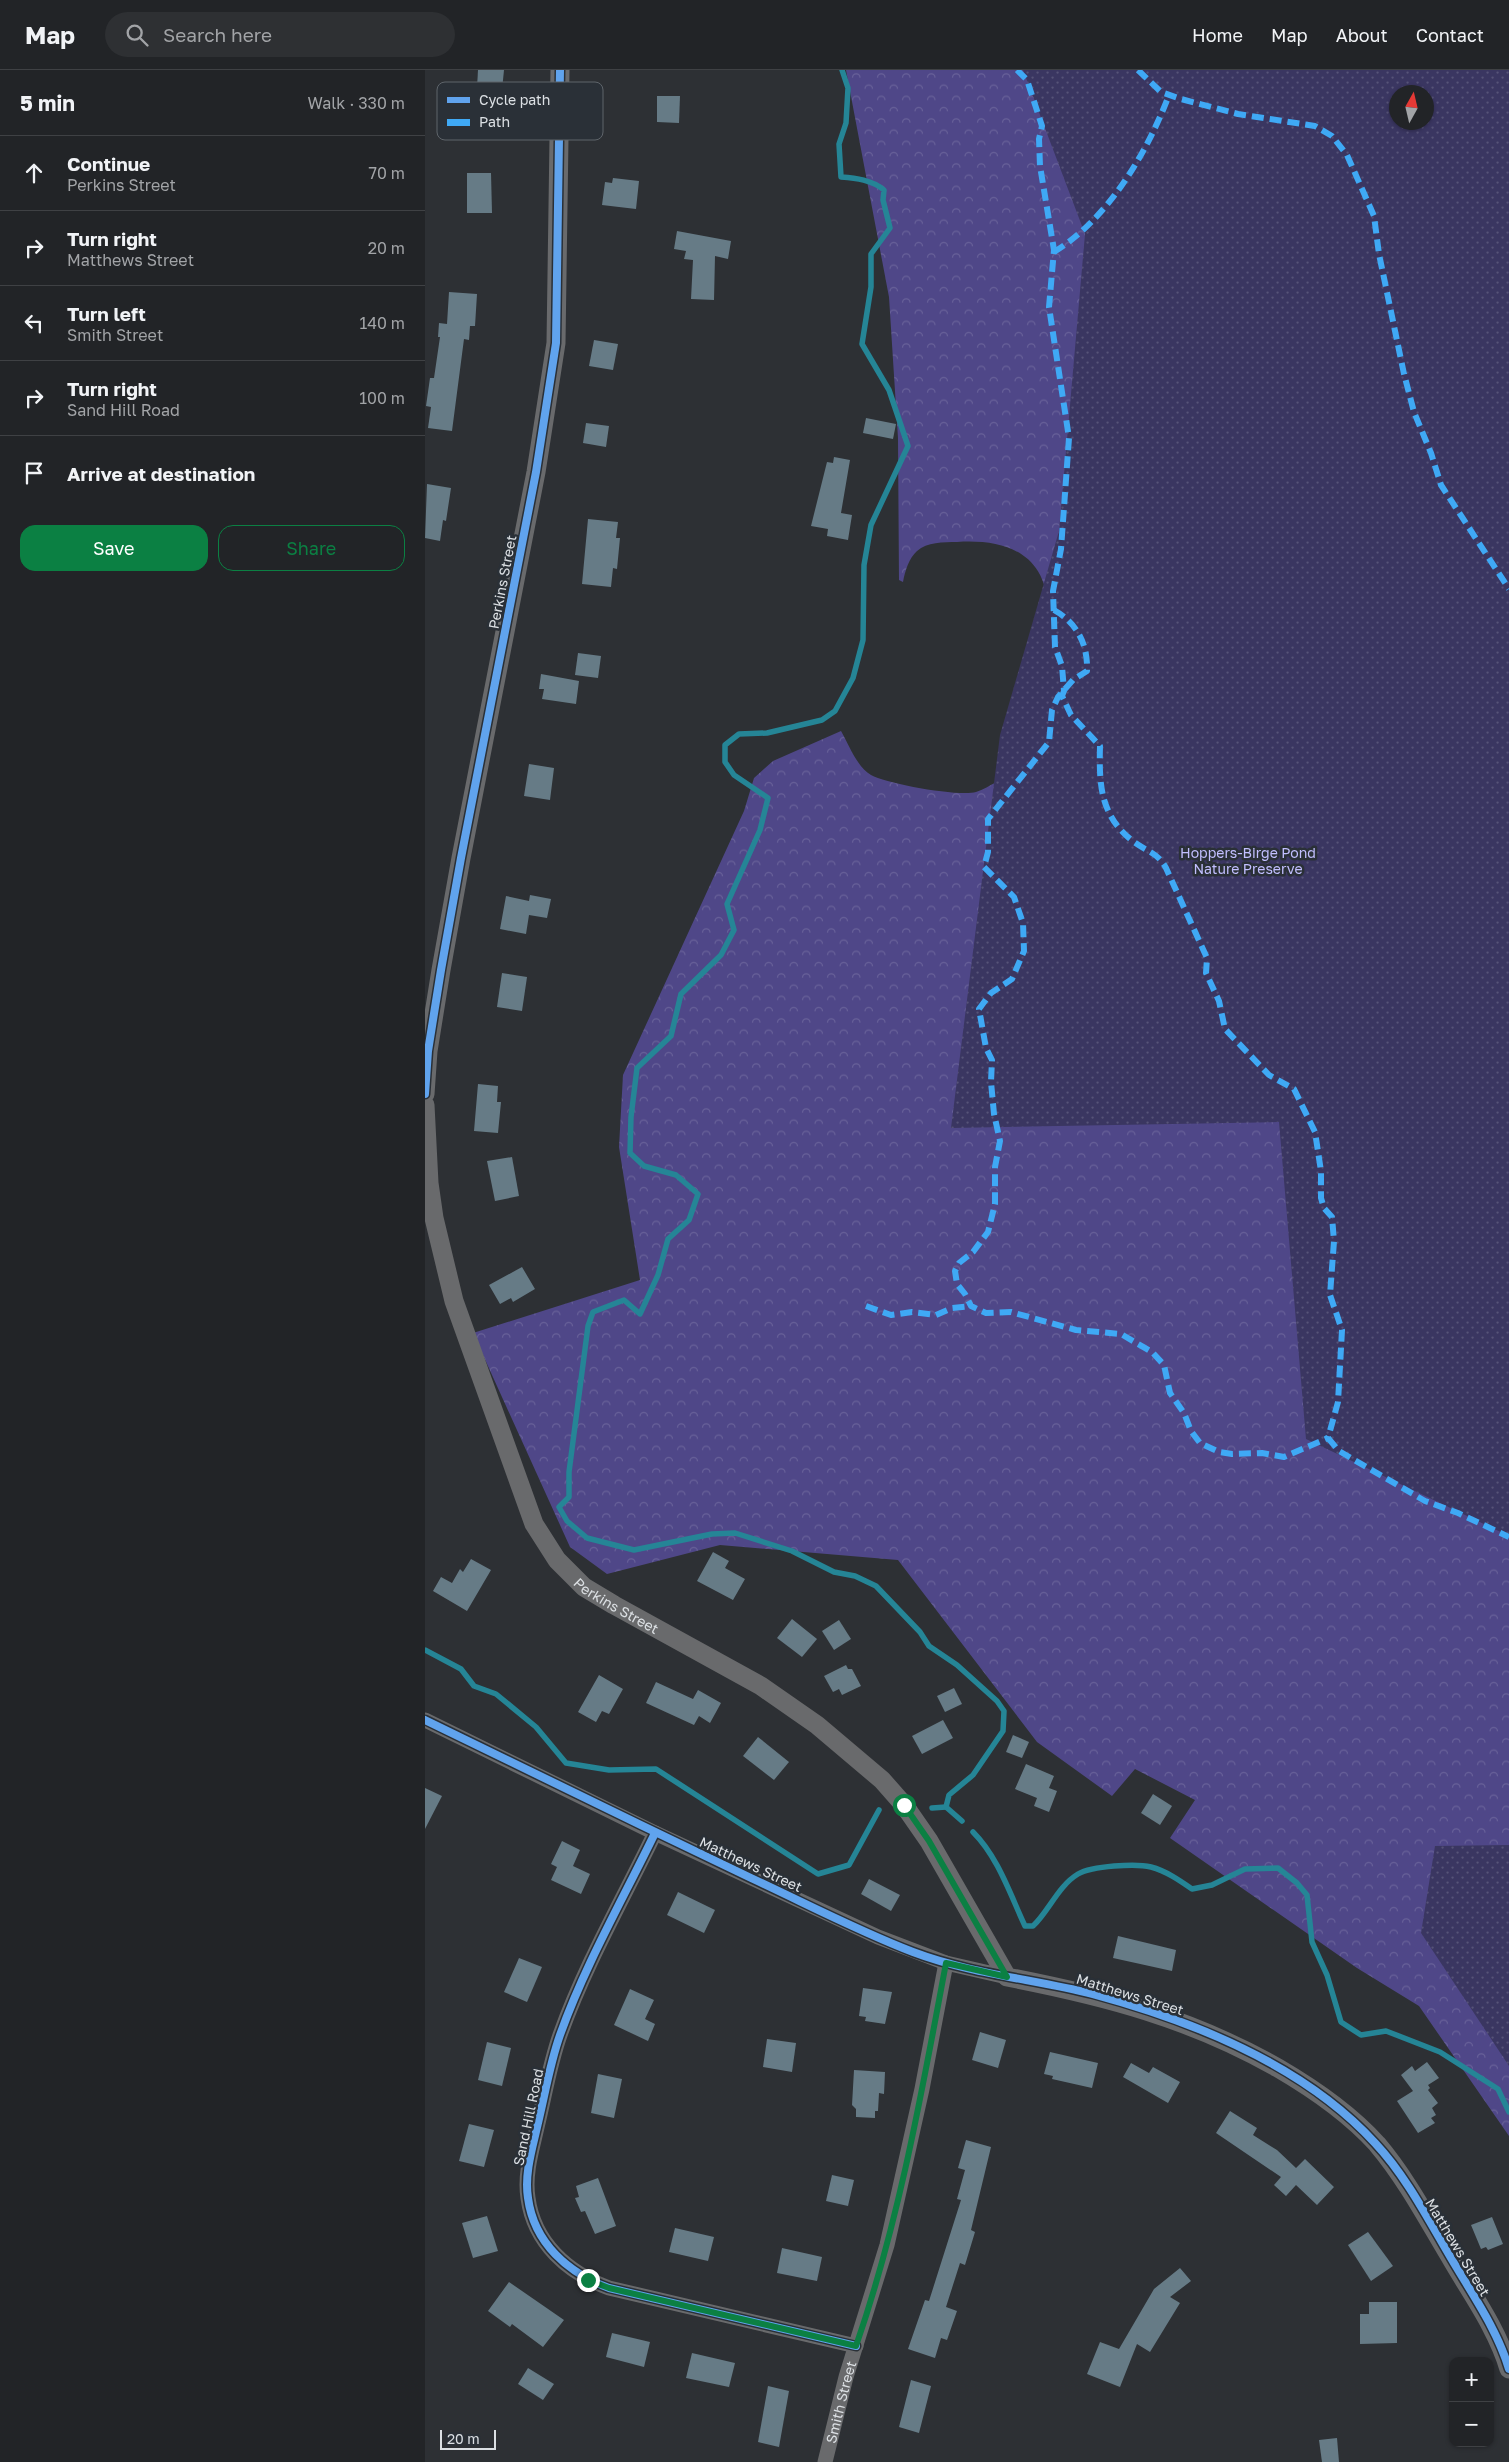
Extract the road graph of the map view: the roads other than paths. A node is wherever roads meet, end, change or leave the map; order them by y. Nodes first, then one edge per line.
1 (559, 140) edge
2 (425, 1094) edge
3 (425, 1105) edge
4 (425, 1720) edge
5 (655, 1833) junction
6 (946, 1963) junction
7 (1007, 1977) junction
8 (856, 2346) junction
9 (1509, 2369) edge
10 (825, 2462) edge

1 - 2 street, Perkins Street
3 - 7 street, Perkins Street
4 - 5 street, Matthews Street
5 - 6 street, Matthews Street
5 - 8 street, Sand Hill Road
6 - 7 street, Matthews Street
6 - 8 street, Smith Street
7 - 9 street, Matthews Street
8 - 10 street, Smith Street

